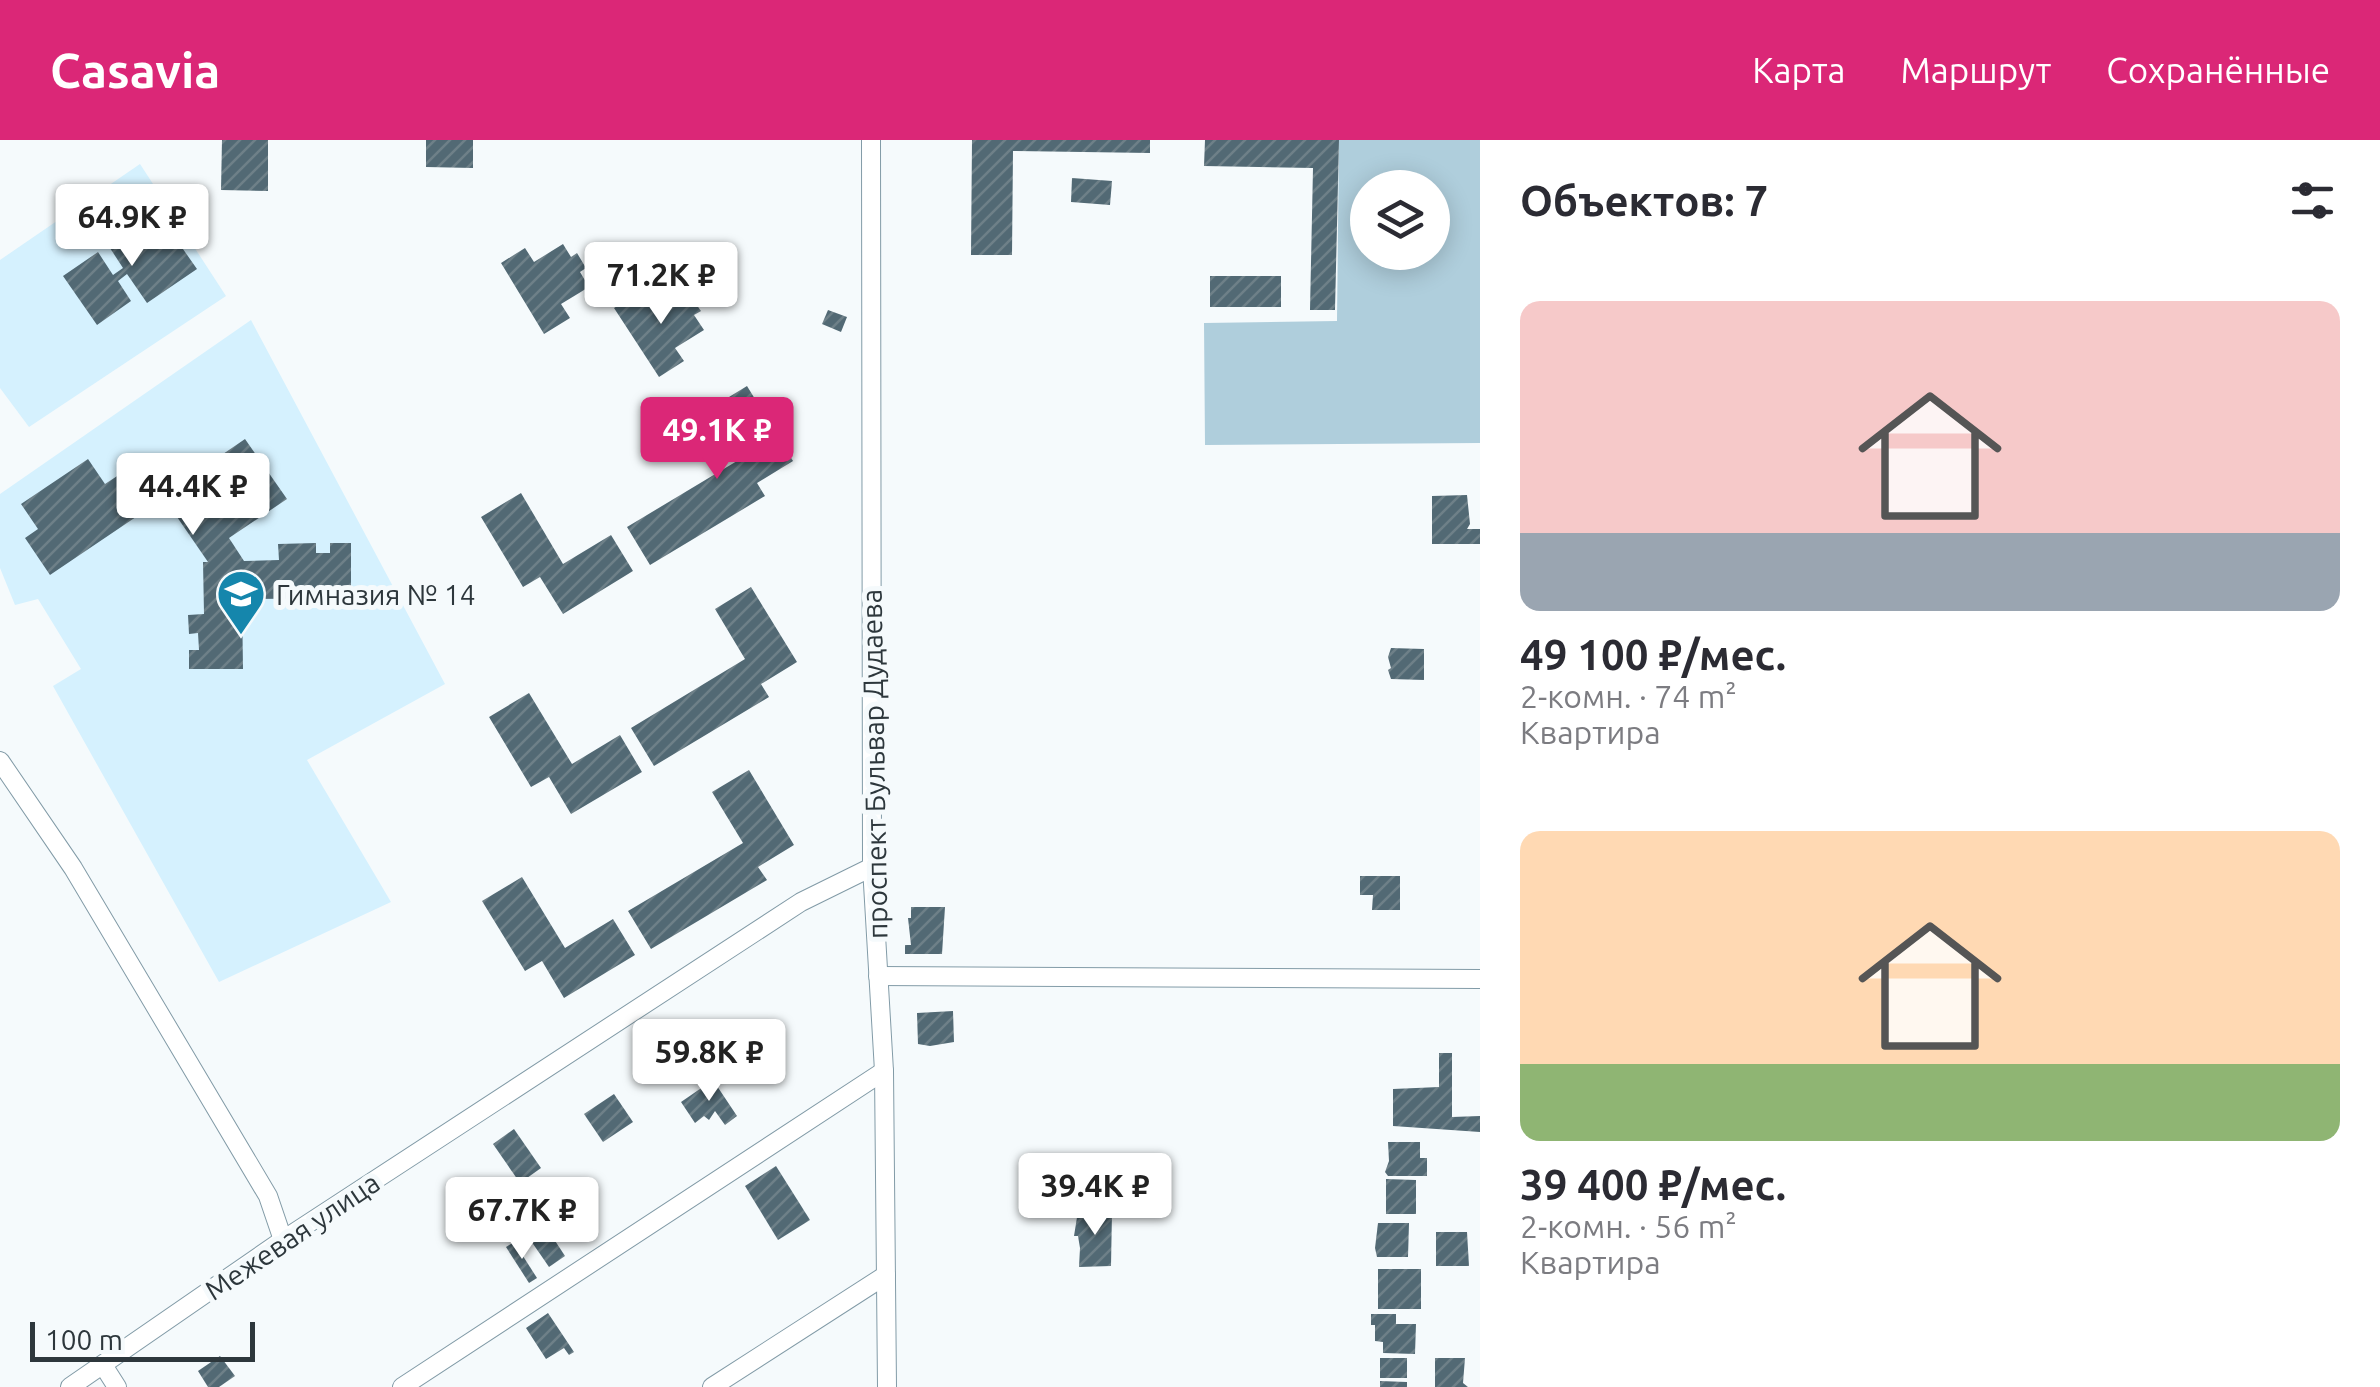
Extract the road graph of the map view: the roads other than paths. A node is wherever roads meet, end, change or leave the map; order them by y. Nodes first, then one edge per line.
1 (871, 140) edge
2 (0, 761) edge
3 (872, 867) junction
4 (878, 976) junction
5 (1480, 979) edge
6 (884, 1071) junction
7 (283, 1240) junction
8 (886, 1274) junction
9 (102, 1365) junction
10 (70, 1387) edge
11 (117, 1387) edge
12 (402, 1387) edge
13 (712, 1387) edge
14 (887, 1387) edge

1 - 3 street, проспект Бульвар Дудаева
2 - 7 street
3 - 4 street, проспект Бульвар Дудаева
3 - 7 street, Межевая улица
4 - 5 street
4 - 6 street, проспект Бульвар Дудаева
6 - 8 street, проспект Бульвар Дудаева
6 - 12 street
7 - 9 street, Межевая улица
8 - 13 street
8 - 14 street, проспект Бульвар Дудаева
9 - 10 street, Межевая улица
9 - 11 street

